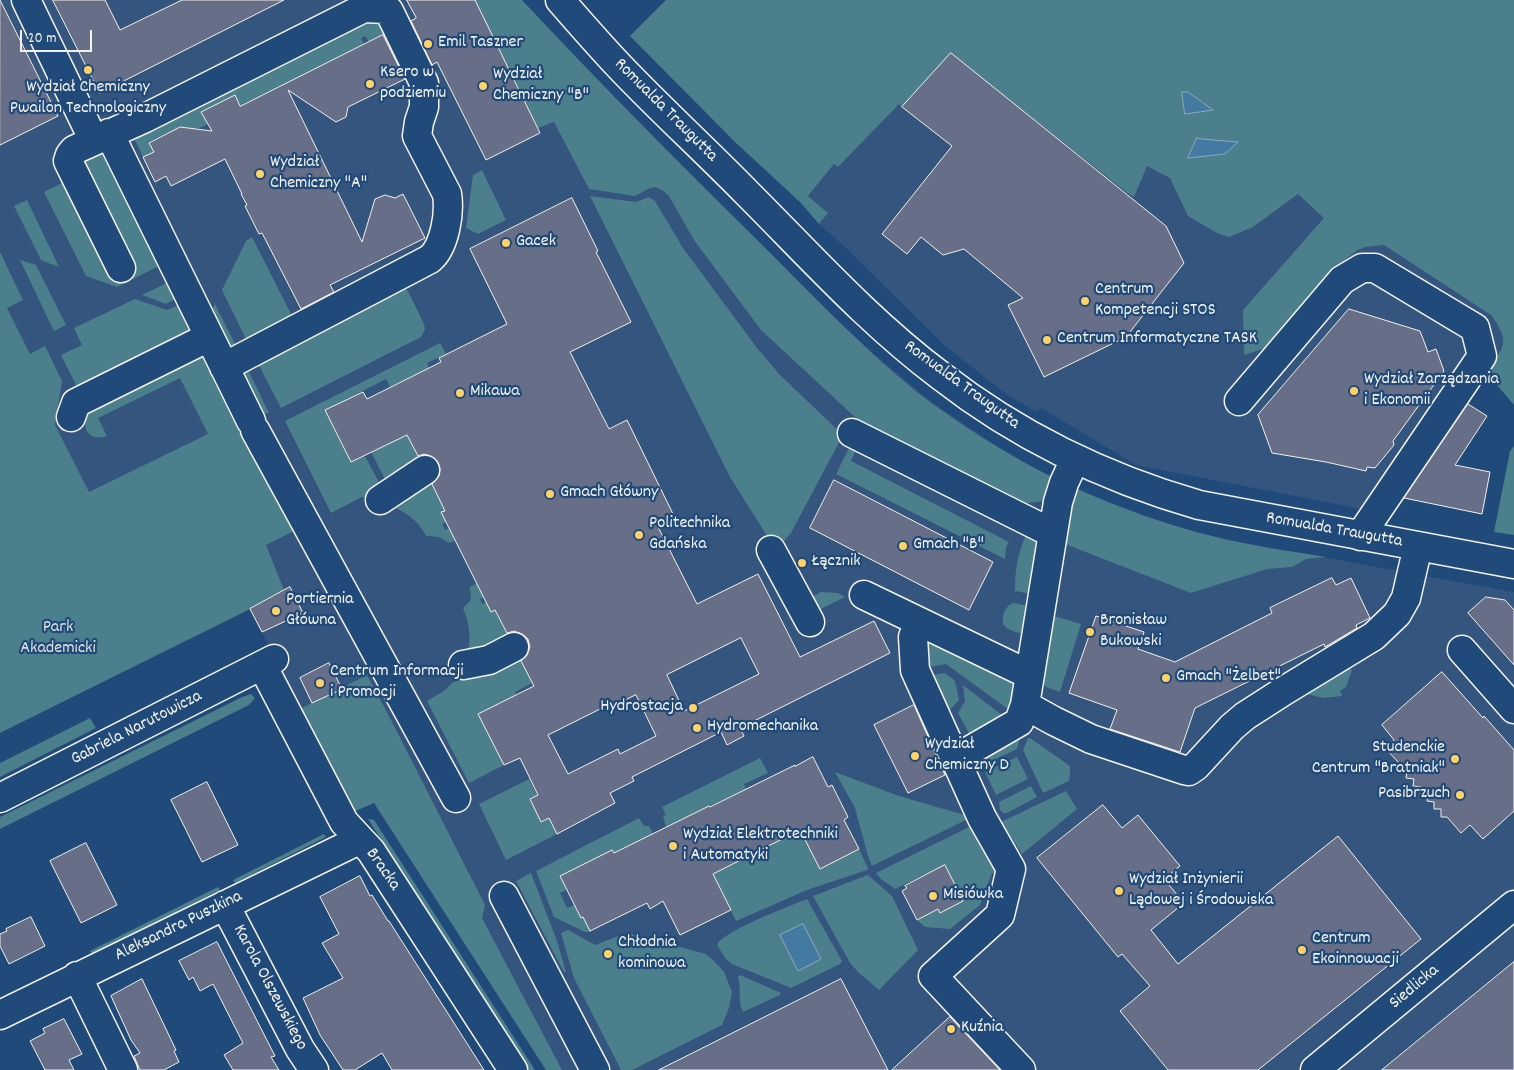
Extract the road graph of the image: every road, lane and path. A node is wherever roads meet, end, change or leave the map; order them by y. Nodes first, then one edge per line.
1 (26, 0) edge
2 (560, 0) edge
3 (362, 4) edge
4 (101, 137) junction
5 (121, 268) dead end
6 (209, 337) junction
7 (224, 367) junction
8 (1239, 401) dead end
9 (71, 417) dead end
10 (852, 433) dead end
11 (1075, 459) junction
12 (425, 470) dead end
13 (380, 500) dead end
14 (1052, 533) junction
15 (1360, 536) junction
16 (1418, 546) junction
17 (771, 550) dead end
18 (1514, 564) edge
19 (864, 595) dead end
20 (810, 622) dead end
21 (919, 622) junction
22 (514, 647) dead end
23 (1462, 650) dead end
24 (268, 662) joint
25 (463, 665) dead end
26 (1030, 675) junction
27 (1025, 705) junction
28 (1514, 709) edge
29 (955, 759) junction
30 (0, 798) edge
31 (456, 798) dead end
32 (359, 840) junction
33 (504, 896) dead end
34 (224, 905) junction
35 (1514, 905) edge
36 (77, 976) junction
37 (0, 1015) edge
38 (123, 1070) edge
39 (314, 1070) edge
40 (513, 1070) edge
41 (595, 1070) edge
42 (1021, 1070) edge
43 (1315, 1070) edge

1 - 4 street
2 - 11 street, Romualda Traugutta
3 - 4 street
3 - 7 street
4 - 5 street
4 - 6 street
6 - 7 street
6 - 9 street
7 - 31 street
8 - 15 street
10 - 14 street
11 - 14 street
11 - 15 street, Romualda Traugutta
12 - 13 street
14 - 26 street
15 - 16 street, Romualda Traugutta
16 - 18 street, Romualda Traugutta
16 - 27 street
17 - 20 street
19 - 21 street
21 - 26 street
21 - 29 street
22 - 25 street
23 - 28 street
24 - 30 street, Gabriela Narutowicza
24 - 32 street, Bracka
26 - 27 street
27 - 29 street
29 - 42 street
32 - 34 street, Aleksandra Puszkina
32 - 40 street, Bracka
33 - 41 street
34 - 36 street, Aleksandra Puszkina
34 - 39 street, Karola Olszewskiego
35 - 43 street, Siedlicka
36 - 37 street, Aleksandra Puszkina
36 - 38 street

